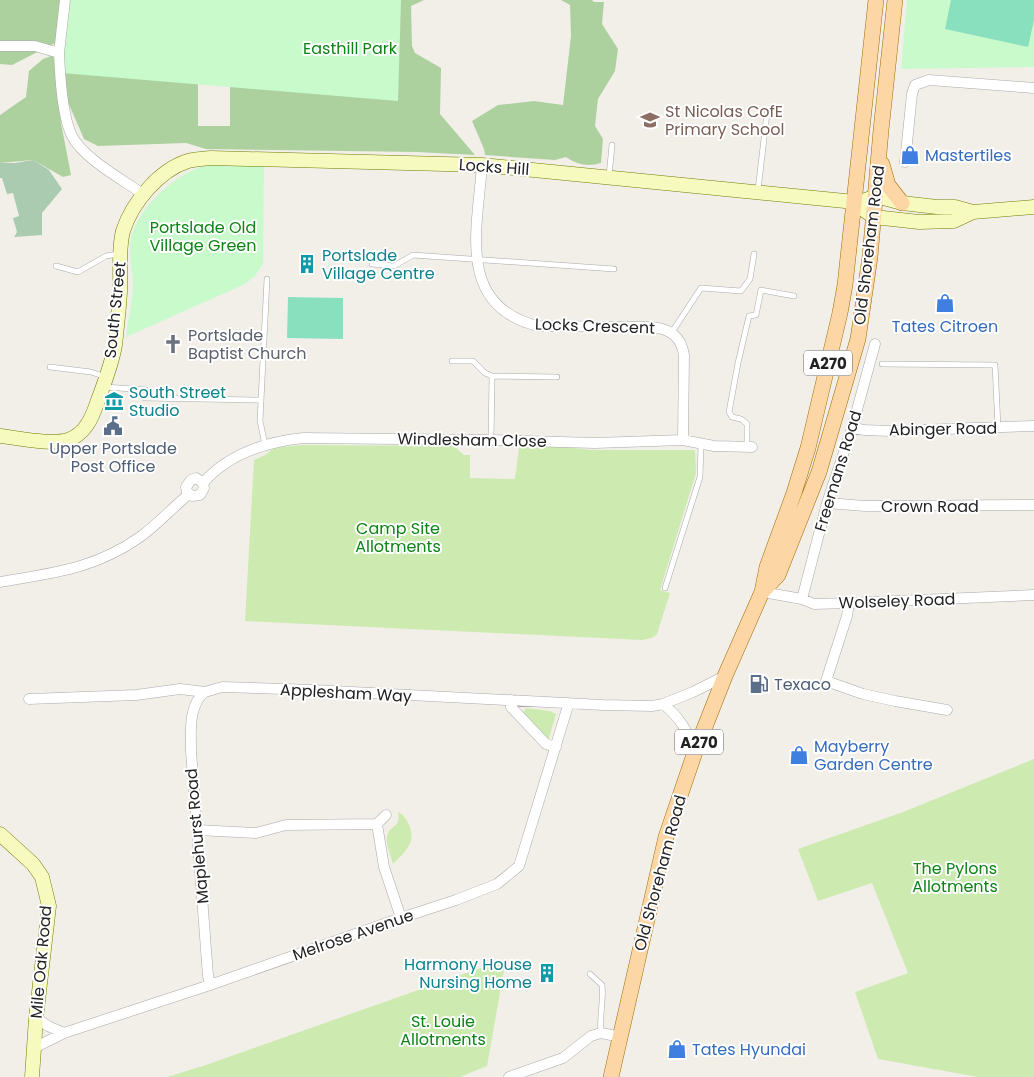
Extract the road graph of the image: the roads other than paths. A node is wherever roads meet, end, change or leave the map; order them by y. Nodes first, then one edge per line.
1 (65, 0) edge
2 (876, 0) edge
3 (895, 0) edge
4 (0, 46) edge
5 (59, 53) junction
6 (1034, 88) edge
7 (767, 113) dead end
8 (612, 145) dead end
9 (879, 156) junction
10 (905, 162) dead end
11 (482, 164) junction
12 (609, 177) junction
13 (758, 193) junction
14 (143, 194) junction
15 (876, 196) junction
16 (902, 203) junction
17 (855, 204) junction
18 (1034, 207) edge
19 (973, 212) junction
20 (874, 217) junction
21 (120, 254) junction
22 (754, 254) dead end
23 (476, 259) junction
24 (372, 264) dead end
25 (56, 266) dead end
26 (614, 269) dead end
27 (267, 279) dead end
28 (794, 296) dead end
29 (672, 332) junction
30 (875, 344) dead end
31 (452, 361) dead end
32 (882, 364) dead end
33 (50, 367) dead end
34 (492, 376) junction
35 (557, 377) dead end
36 (105, 382) junction
37 (261, 400) junction
38 (1034, 426) edge
39 (852, 428) junction
40 (998, 428) junction
41 (0, 436) edge
42 (491, 440) junction
43 (683, 440) junction
44 (701, 443) junction
45 (265, 445) junction
46 (749, 447) joint
47 (827, 503) junction
48 (1034, 505) edge
49 (0, 582) edge
50 (665, 588) dead end
51 (762, 592) junction
52 (1034, 595) edge
53 (802, 599) junction
54 (849, 604) junction
55 (725, 676) junction
56 (205, 692) junction
57 (30, 699) dead end
58 (511, 700) junction
59 (567, 703) junction
60 (663, 704) junction
61 (947, 710) dead end
62 (556, 747) junction
63 (695, 752) junction
64 (386, 815) dead end
65 (377, 824) junction
66 (197, 830) junction
67 (0, 834) edge
68 (401, 918) junction
69 (590, 974) dead end
70 (210, 985) junction
71 (36, 1018) junction
72 (64, 1033) junction
73 (601, 1033) junction
74 (621, 1037) junction
75 (34, 1048) junction
76 (32, 1077) edge
77 (509, 1077) edge
78 (612, 1077) edge

1 - 5 street
2 - 17 main road, Old Shoreham Road / A270
3 - 9 main road, Old Shoreham Road / A270
4 - 5 street
5 - 14 street
6 - 10 street
7 - 13 lane
8 - 12 lane
9 - 15 main road, Old Shoreham Road / A270
9 - 16 main road
11 - 12 street, Locks Hill
11 - 14 street, Locks Hill
11 - 23 street, Locks Crescent
12 - 13 street, Locks Hill
13 - 17 street, Locks Hill
14 - 21 street, South Street
15 - 16 street
15 - 17 street
15 - 20 main road, Old Shoreham Road / A270
16 - 19 street
17 - 20 street
17 - 51 main road, Old Shoreham Road / A270
18 - 19 street
19 - 20 street
20 - 51 main road, Old Shoreham Road / A270
21 - 25 lane
21 - 36 street, South Street
22 - 29 lane
23 - 24 lane
23 - 26 lane
23 - 29 street, Locks Crescent
27 - 37 lane
28 - 46 lane
29 - 43 street, Locks Crescent
30 - 39 street, Freemans Road
31 - 34 lane
32 - 40 lane
33 - 36 lane
34 - 35 lane
34 - 42 lane
36 - 37 lane
36 - 41 street, South Street
37 - 45 lane
38 - 40 street, Abinger Road
39 - 40 street, Abinger Road
39 - 47 street, Freemans Road
42 - 43 street, Windlesham Close
42 - 45 street, Windlesham Close
43 - 44 street, Windlesham Close
44 - 46 street, Windlesham Close
44 - 50 lane
45 - 49 street, Windlesham Close
47 - 48 street, Crown Road
47 - 53 street, Freemans Road
51 - 53 street, Wolseley Road
51 - 55 main road, Old Shoreham Road / A270
52 - 54 street, Wolseley Road
53 - 54 street, Wolseley Road
54 - 61 street
55 - 60 street, Applesham Way
55 - 63 main road, Old Shoreham Road / A270
56 - 57 street, Applesham Way
56 - 58 street, Applesham Way
56 - 66 street, Maplehurst Road
58 - 59 street, Applesham Way
58 - 62 street
59 - 60 street, Applesham Way
59 - 62 street, Melrose Avenue
60 - 63 street
62 - 68 street, Melrose Avenue
63 - 74 main road, Old Shoreham Road / A270
64 - 65 street
65 - 66 street
65 - 68 street
66 - 70 street, Maplehurst Road
67 - 71 street, Mile Oak Road
68 - 70 street, Melrose Avenue
69 - 73 lane
70 - 72 street, Melrose Avenue
71 - 72 street
71 - 75 street, Mile Oak Road
72 - 75 street, Melrose Avenue
73 - 74 street
73 - 77 street
74 - 78 main road, Old Shoreham Road / A270
75 - 76 street, Mile Oak Road

